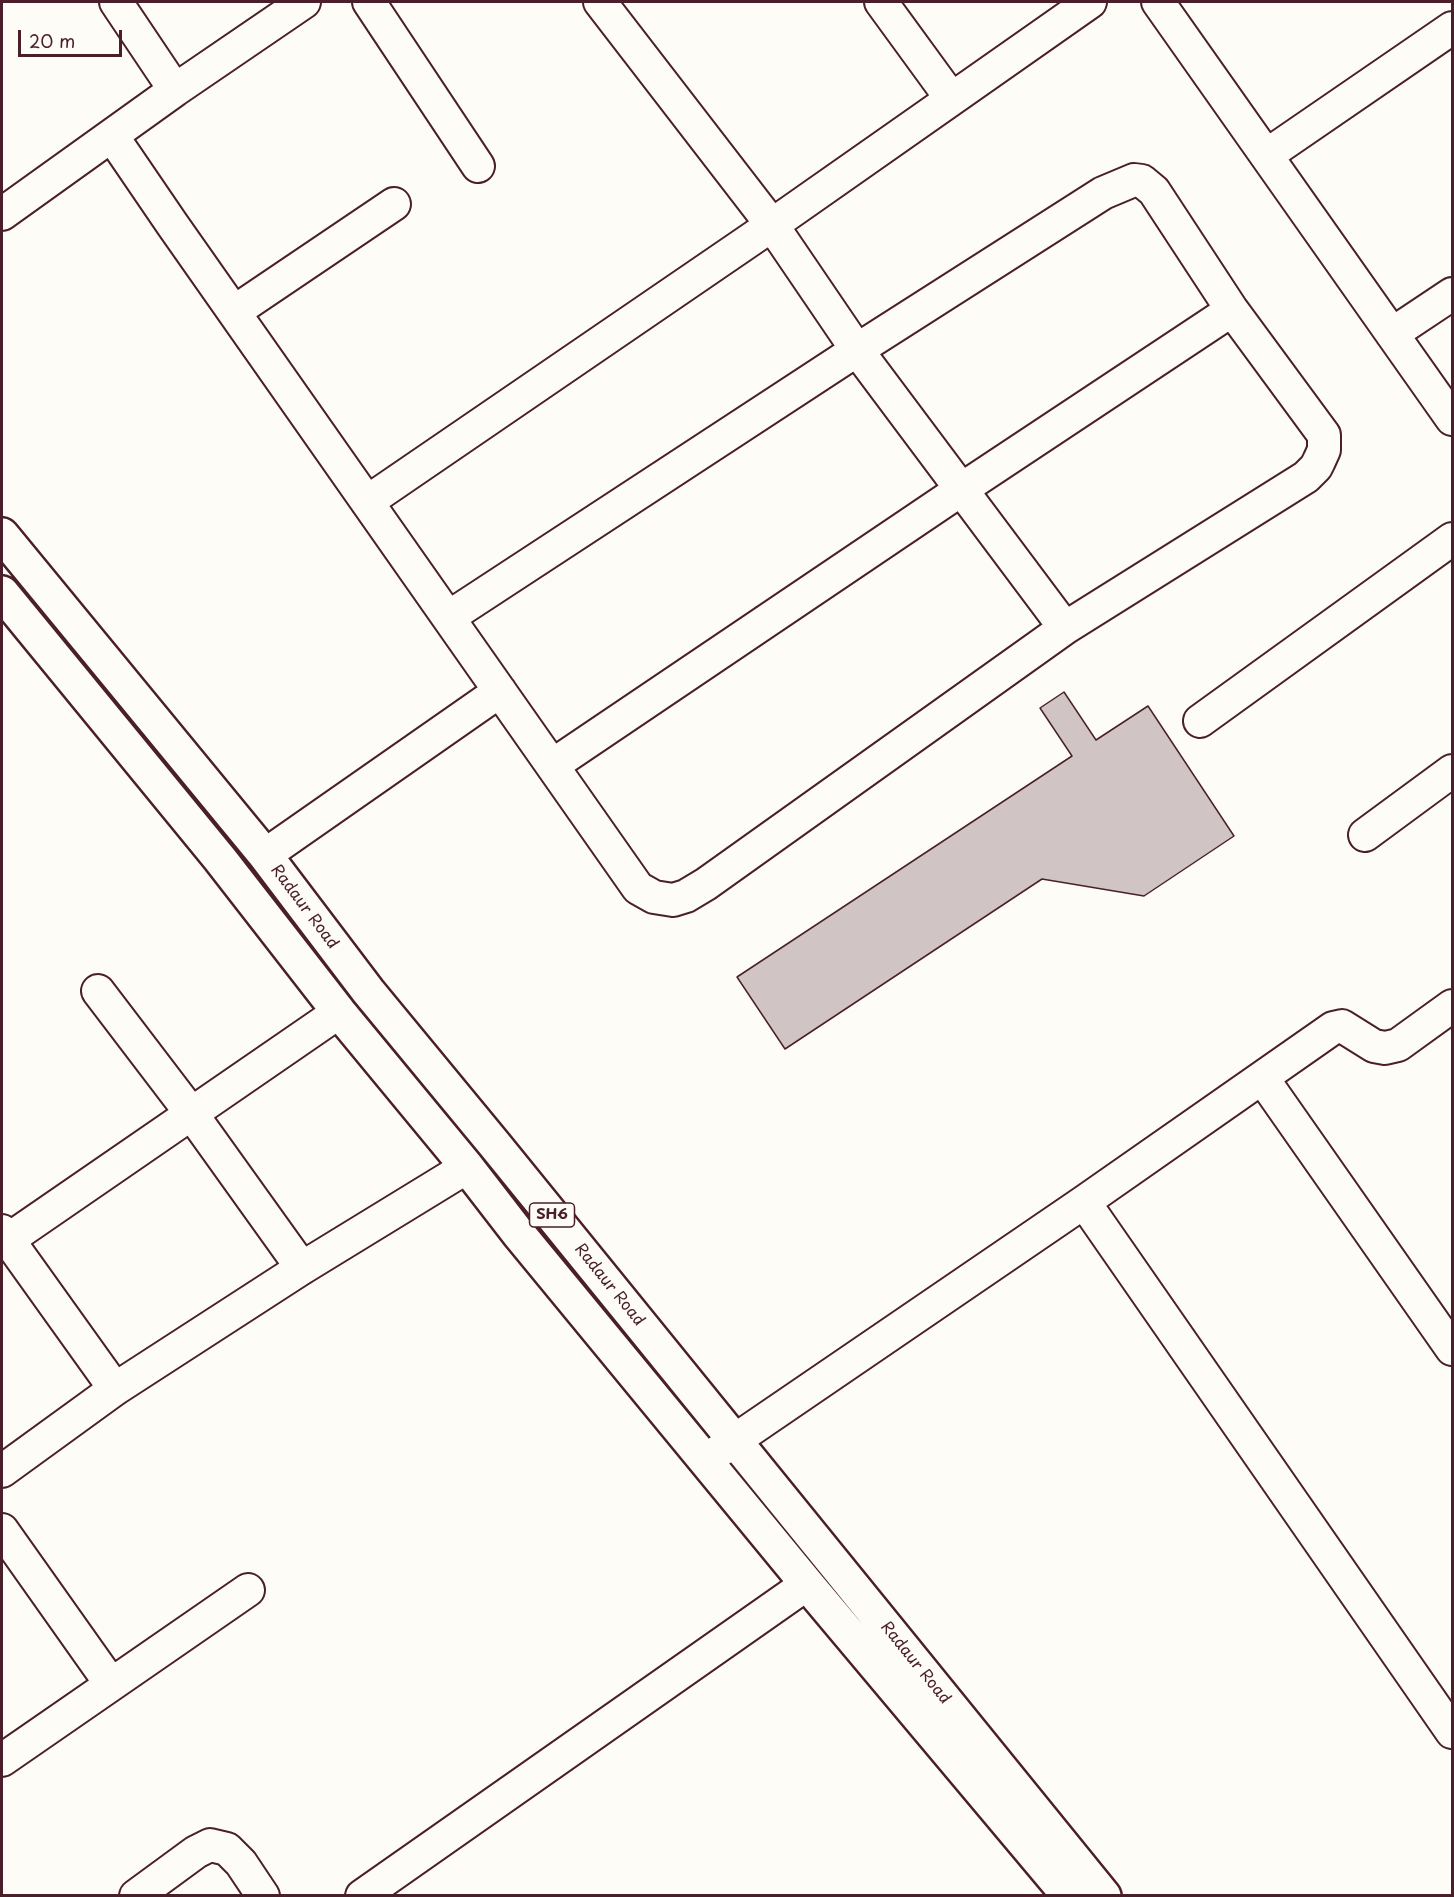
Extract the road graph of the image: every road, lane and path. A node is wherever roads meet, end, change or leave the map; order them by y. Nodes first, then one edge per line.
1 (116, 2) edge
2 (304, 2) edge
3 (369, 2) edge
4 (600, 2) edge
5 (881, 2) edge
6 (1090, 2) edge
7 (1158, 2) edge
8 (1452, 28) edge
9 (175, 90) junction
10 (951, 98) junction
11 (112, 136) junction
12 (1267, 155) junction
13 (478, 166) dead end
14 (394, 204) dead end
15 (2, 214) edge
16 (772, 225) junction
17 (1452, 294) edge
18 (1232, 310) junction
19 (234, 312) junction
20 (1392, 334) junction
21 (857, 350) junction
22 (1452, 419) edge
23 (962, 489) junction
24 (367, 502) junction
25 (2, 535) edge
26 (1452, 539) edge
27 (7, 611) edge
28 (449, 618) junction
29 (1065, 628) junction
30 (500, 691) junction
31 (1200, 721) dead end
32 (553, 765) junction
33 (1452, 771) edge
34 (1365, 836) dead end
35 (265, 855) junction
36 (98, 991) dead end
37 (1452, 1006) edge
38 (339, 1012) junction
39 (1263, 1079) junction
40 (191, 1113) junction
41 (466, 1167) junction
42 (1084, 1202) junction
43 (4, 1238) edge
44 (302, 1268) junction
45 (1452, 1348) edge
46 (115, 1389) junction
47 (735, 1441) junction
48 (706, 1460) junction
49 (2, 1471) edge
50 (2, 1530) edge
51 (807, 1584) junction
52 (248, 1590) dead end
53 (111, 1684) junction
54 (1452, 1732) edge
55 (2, 1760) edge
56 (136, 1896) edge
57 (263, 1896) edge
58 (362, 1896) edge
59 (1069, 1896) edge
60 (1104, 1896) edge

1 - 9 street
2 - 9 street
3 - 13 street
4 - 16 street
5 - 10 street
6 - 10 street
7 - 12 street
8 - 12 street
9 - 11 street
10 - 16 street
11 - 15 street
11 - 19 street
12 - 20 street
14 - 19 street
16 - 21 street
16 - 24 street
17 - 20 street
18 - 21 street
18 - 23 street
18 - 29 street
19 - 24 street
20 - 22 street
21 - 23 street
21 - 28 street
23 - 29 street
23 - 32 street
24 - 28 street
25 - 35 main road, Radaur Road / SH6
26 - 31 street
27 - 38 main road, Radaur Road / SH6
28 - 30 street
29 - 32 street
30 - 32 street
30 - 35 street
33 - 34 street
35 - 47 main road, Radaur Road / SH6
36 - 40 street
37 - 39 street
38 - 40 street
38 - 41 main road, Radaur Road / SH6
39 - 42 street
39 - 45 street
40 - 43 street
40 - 44 street
41 - 44 street
41 - 48 main road, Radaur Road / SH6
42 - 47 street
42 - 54 street
43 - 46 street
44 - 46 street
46 - 49 street
47 - 48 street
47 - 60 main road, Radaur Road / SH6
48 - 51 main road, Radaur Road / SH6
50 - 53 street
51 - 58 street
51 - 59 main road, Radaur Road / SH6
52 - 53 street
53 - 55 street
56 - 57 street

